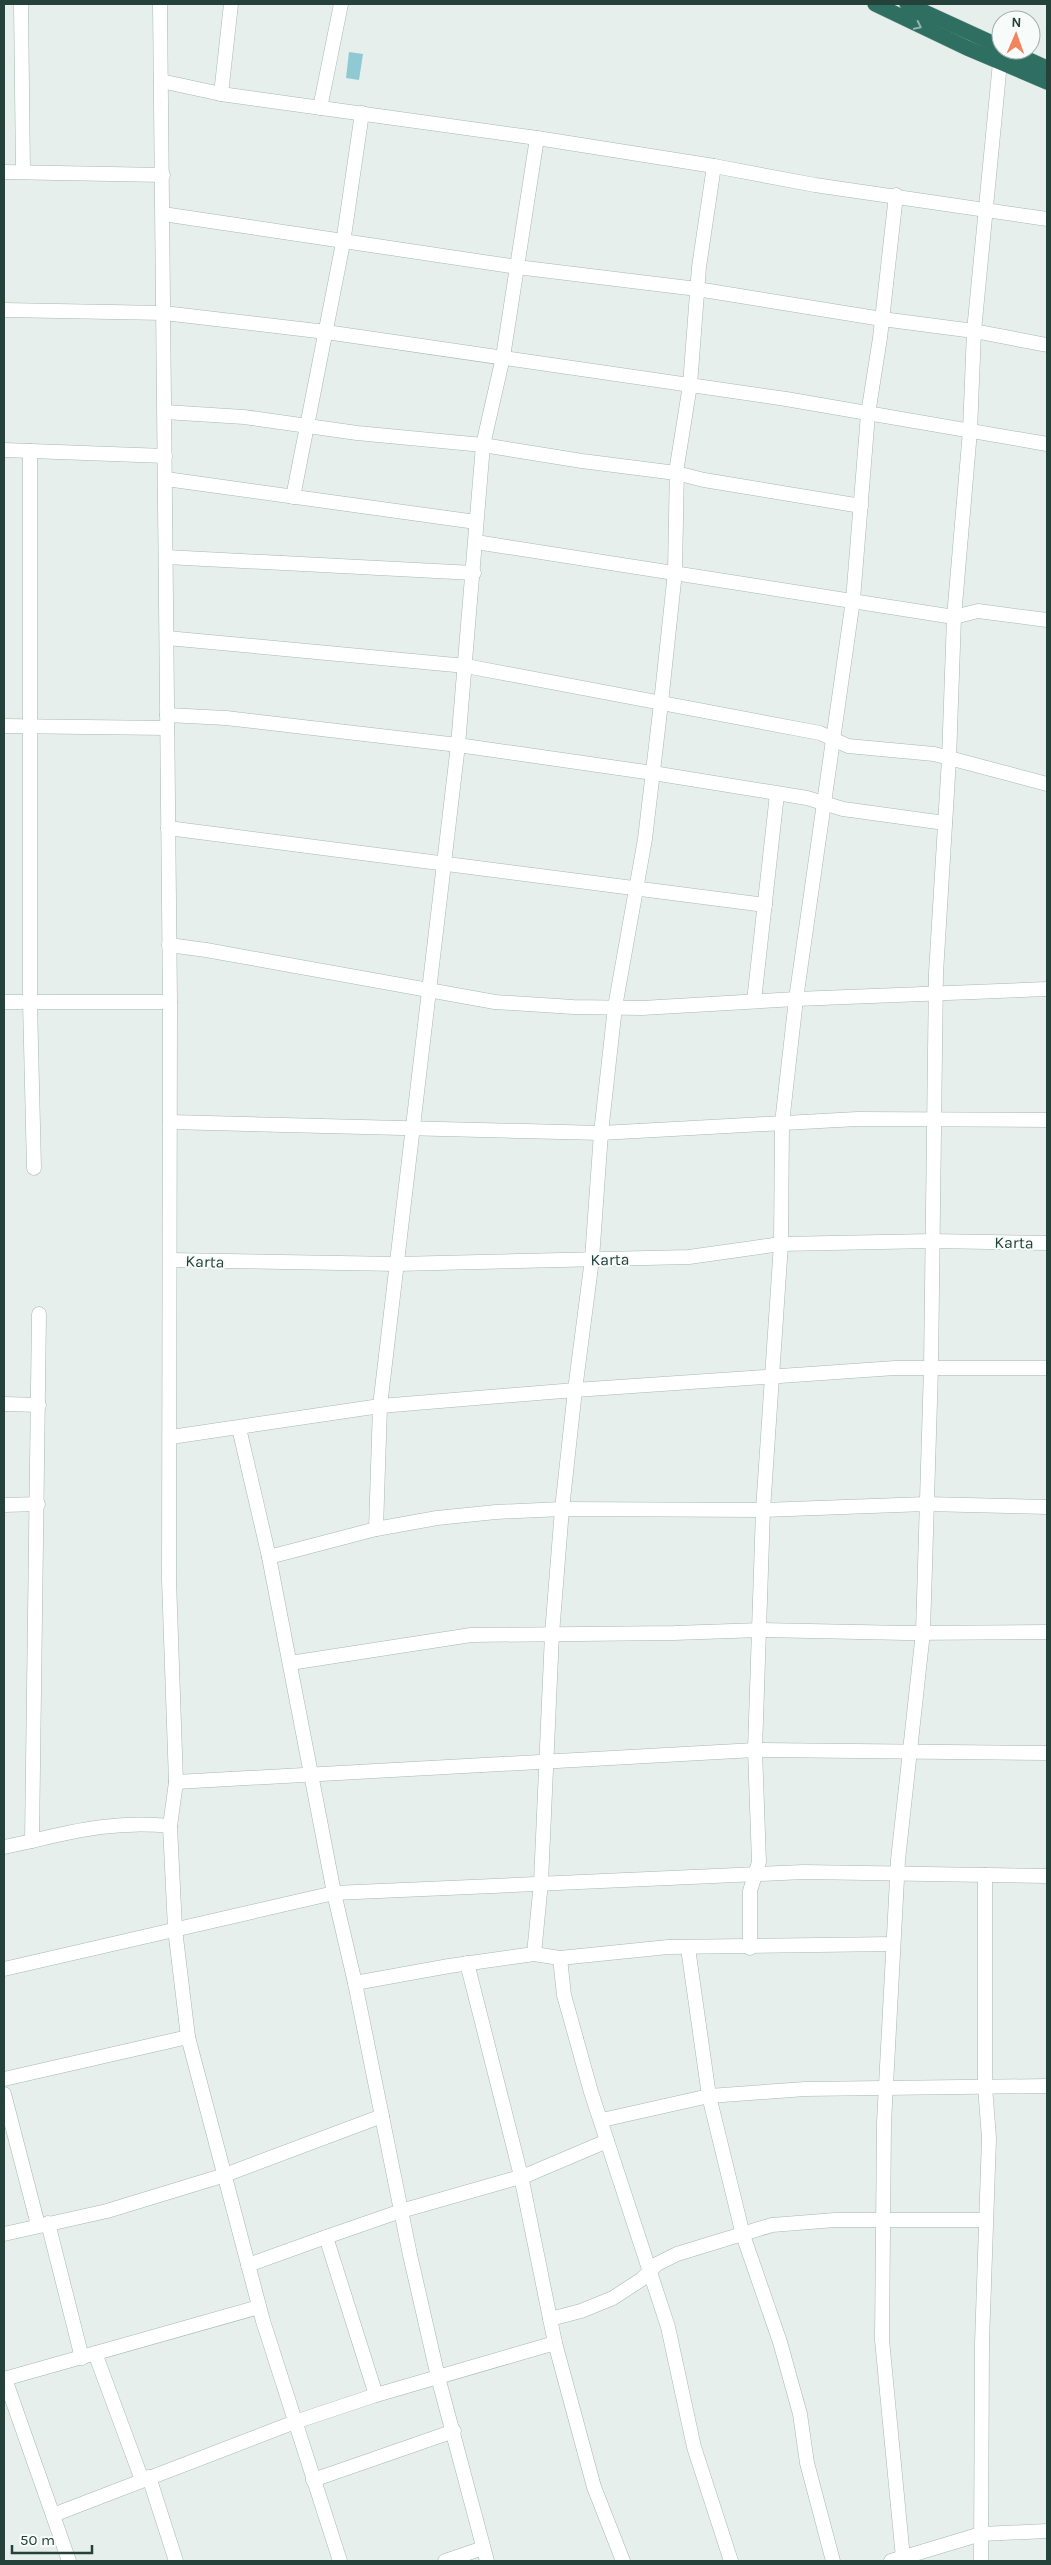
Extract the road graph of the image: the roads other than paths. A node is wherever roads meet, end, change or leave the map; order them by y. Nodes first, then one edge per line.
1 (21, 4) edge
2 (160, 4) edge
3 (231, 4) edge
4 (341, 4) edge
5 (874, 4) edge
6 (914, 5) edge
7 (991, 46) edge
8 (991, 48) edge
9 (1001, 60) edge
10 (1014, 60) edge
11 (1024, 60) edge
12 (1047, 68) edge
13 (161, 81) junction
14 (1047, 82) edge
15 (221, 94) junction
16 (320, 108) junction
17 (362, 113) junction
18 (537, 138) junction
19 (714, 166) junction
20 (4, 172) edge
21 (23, 172) junction
22 (163, 174) junction
23 (896, 195) junction
24 (985, 209) junction
25 (163, 214) junction
26 (1047, 219) edge
27 (343, 242) junction
28 (517, 267) junction
29 (697, 289) junction
30 (4, 310) edge
31 (164, 312) junction
32 (882, 319) junction
33 (974, 331) junction
34 (326, 332) junction
35 (1047, 345) edge
36 (503, 357) junction
37 (690, 385) junction
38 (165, 412) junction
39 (868, 414) junction
40 (307, 424) junction
41 (970, 431) junction
42 (1047, 444) edge
43 (483, 446) junction
44 (4, 450) edge
45 (30, 451) junction
46 (166, 456) junction
47 (676, 473) junction
48 (166, 479) junction
49 (293, 497) junction
50 (861, 506) junction
51 (476, 522) junction
52 (476, 542) junction
53 (166, 557) junction
54 (675, 572) junction
55 (474, 574) junction
56 (853, 600) junction
57 (954, 617) junction
58 (1047, 620) edge
59 (167, 638) junction
60 (466, 666) junction
61 (661, 703) junction
62 (167, 721) junction
63 (4, 726) edge
64 (30, 726) junction
65 (832, 739) junction
66 (458, 745) junction
67 (949, 759) junction
68 (653, 773) junction
69 (1047, 784) edge
70 (777, 794) junction
71 (824, 804) junction
72 (945, 823) junction
73 (168, 828) junction
74 (443, 864) junction
75 (637, 890) junction
76 (765, 905) junction
77 (169, 946) junction
78 (1047, 989) edge
79 (428, 991) junction
80 (936, 994) junction
81 (796, 999) junction
82 (754, 1001) junction
83 (4, 1002) edge
84 (30, 1002) junction
85 (170, 1002) junction
86 (615, 1007) junction
87 (935, 1119) junction
88 (1047, 1120) edge
89 (170, 1122) junction
90 (782, 1123) junction
91 (414, 1128) junction
92 (601, 1133) junction
93 (34, 1168) dead end
94 (932, 1241) junction
95 (1047, 1243) edge
96 (781, 1244) junction
97 (592, 1259) junction
98 (171, 1260) junction
99 (397, 1264) junction
100 (39, 1314) dead end
101 (931, 1368) junction
102 (1047, 1368) edge
103 (772, 1376) junction
104 (575, 1390) junction
105 (4, 1404) edge
106 (39, 1405) junction
107 (380, 1406) junction
108 (239, 1428) junction
109 (171, 1437) junction
110 (38, 1504) junction
111 (926, 1504) junction
112 (4, 1505) edge
113 (1047, 1507) edge
114 (562, 1510) junction
115 (763, 1510) junction
116 (376, 1528) junction
117 (269, 1556) junction
118 (760, 1630) junction
119 (923, 1632) junction
120 (1047, 1632) edge
121 (552, 1634) junction
122 (290, 1663) junction
123 (755, 1750) junction
124 (910, 1750) junction
125 (1047, 1753) edge
126 (545, 1762) junction
127 (312, 1776) junction
128 (176, 1782) junction
129 (170, 1826) junction
130 (32, 1841) junction
131 (4, 1847) edge
132 (898, 1873) junction
133 (754, 1875) junction
134 (986, 1875) junction
135 (1047, 1876) edge
136 (540, 1882) junction
137 (334, 1893) junction
138 (175, 1929) junction
139 (893, 1944) junction
140 (688, 1948) junction
141 (750, 1948) junction
142 (534, 1954) junction
143 (560, 1958) junction
144 (467, 1963) junction
145 (4, 1969) edge
146 (355, 1983) junction
147 (188, 2037) junction
148 (4, 2078) edge
149 (1047, 2086) edge
150 (985, 2087) junction
151 (885, 2088) junction
152 (4, 2094) edge
153 (709, 2096) junction
154 (382, 2116) junction
155 (602, 2120) junction
156 (607, 2141) junction
157 (225, 2175) junction
158 (521, 2176) junction
159 (401, 2211) junction
160 (883, 2220) junction
161 (985, 2220) junction
162 (43, 2224) junction
163 (4, 2234) edge
164 (742, 2234) junction
165 (326, 2237) junction
166 (248, 2265) junction
167 (650, 2270) junction
168 (259, 2307) junction
169 (550, 2319) junction
170 (555, 2343) junction
171 (88, 2355) junction
172 (438, 2376) junction
173 (4, 2379) edge
174 (376, 2395) junction
175 (295, 2422) junction
176 (454, 2431) junction
177 (146, 2479) junction
178 (313, 2480) junction
179 (53, 2515) junction
180 (1047, 2531) edge
181 (981, 2534) junction
182 (485, 2555) edge
183 (897, 2560) edge
184 (70, 2561) edge
185 (176, 2561) edge
186 (340, 2561) edge
187 (445, 2561) edge
188 (623, 2561) edge
189 (731, 2561) edge
190 (833, 2561) edge
191 (981, 2561) edge

1 - 21 street
2 - 13 street
3 - 15 street
4 - 16 street
5 -> 8 highway
6 - 7 highway
9 - 24 street
10 - 14 highway
11 - 12 highway
13 - 15 street
13 - 22 street
15 - 16 street
16 - 17 street
17 - 18 street
17 - 27 street
18 - 19 street
18 - 28 street
19 - 23 street
19 - 29 street
20 - 21 street
21 - 22 street
22 - 25 street
23 - 24 street
23 - 32 street
24 - 26 street
24 - 33 street
25 - 27 street
25 - 31 street
27 - 28 street
27 - 34 street
28 - 29 street
28 - 36 street
29 - 32 street
29 - 37 street
30 - 31 street
31 - 34 street
31 - 38 street
32 - 33 street
32 - 39 street
33 - 35 street
33 - 41 street
34 - 36 street
34 - 40 street
36 - 37 street
36 - 43 street
37 - 39 street
37 - 47 street
38 - 40 street
38 - 46 street
39 - 41 street
39 - 50 street
40 - 43 street
40 - 49 street
41 - 42 street
41 - 57 street
43 - 47 street
43 - 51 street
44 - 45 street
45 - 46 street
45 - 64 street
46 - 48 street
47 - 50 street
47 - 54 street
48 - 49 street
48 - 53 street
49 - 51 street
50 - 56 street
51 - 52 street
52 - 54 street
52 - 55 street
53 - 55 street
53 - 59 street
54 - 56 street
54 - 61 street
55 - 60 street
56 - 57 street
56 - 65 street
57 - 58 street
57 - 67 street
59 - 60 street
59 - 62 street
60 - 61 street
60 - 66 street
61 - 65 street
61 - 68 street
62 - 64 street
62 - 66 street
62 - 73 street
63 - 64 street
64 - 84 street
65 - 67 street
65 - 71 street
66 - 68 street
66 - 74 street
67 - 69 street
67 - 72 street
68 - 70 street
68 - 75 street
70 - 71 street
70 - 76 street
71 - 72 street
71 - 81 street
72 - 80 street
73 - 74 street
73 - 77 street
74 - 75 street
74 - 79 street
75 - 76 street
75 - 86 street
76 - 82 street
77 - 79 street
77 - 85 street
78 - 80 street
79 - 86 street
79 - 91 street
80 - 81 street
80 - 87 street
81 - 82 street
81 - 90 street
82 - 86 street
83 - 84 street
84 - 85 street
84 - 93 street
85 - 89 street
86 - 92 street
87 - 88 street
87 - 90 street
87 - 94 street
89 - 91 street
89 - 98 street
90 - 92 street
90 - 96 street
91 - 92 street
91 - 99 street
92 - 97 street
94 - 95 street, Karta
94 - 96 street, Karta
94 - 101 street
96 - 97 street, Karta
96 - 103 street
97 - 99 street, Karta
97 - 104 street
98 - 99 street, Karta
98 - 109 street
99 - 107 street
100 - 106 street
101 - 102 street
101 - 103 street
101 - 111 street
103 - 104 street
103 - 115 street
104 - 107 street
104 - 114 street
105 - 106 street
106 - 110 street
107 - 108 street
107 - 116 street
108 - 109 street
108 - 117 street
109 - 128 street
110 - 112 street
110 - 130 street
111 - 113 street
111 - 115 street
111 - 119 street
114 - 115 street
114 - 116 street
114 - 121 street
115 - 118 street
116 - 117 street
117 - 122 street
118 - 119 street
118 - 121 street
118 - 123 street
119 - 120 street
119 - 124 street
121 - 122 street
121 - 126 street
122 - 127 street
123 - 124 street
123 - 126 street
123 - 133 street
124 - 125 street
124 - 132 street
126 - 127 street
126 - 136 street
127 - 128 street
127 - 137 street
128 - 129 street
129 - 130 street
129 - 138 street
130 - 131 street
132 - 133 street
132 - 134 street
132 - 139 street
133 - 136 street
133 - 141 street
134 - 135 street
134 - 150 street
136 - 137 street
136 - 142 street
137 - 138 street
137 - 146 street
138 - 145 street
138 - 147 street
139 - 141 street
139 - 151 street
140 - 141 street
140 - 143 street
140 - 153 street
142 - 143 street
142 - 144 street
143 - 155 street
144 - 146 street
144 - 158 street
146 - 154 street
147 - 148 street
147 - 157 street
149 - 150 street
150 - 151 street
150 - 161 street
151 - 153 street
151 - 160 street
152 - 162 street
153 - 155 street
153 - 164 street
154 - 157 street
154 - 159 street
155 - 156 street
156 - 158 street
156 - 167 street
157 - 162 street
157 - 166 street
158 - 159 street
158 - 169 street
159 - 165 street
159 - 172 street
160 - 161 street
160 - 164 street
160 - 183 street
161 - 181 street
162 - 163 street
162 - 171 street
164 - 167 street
164 - 190 street
165 - 166 street
165 - 174 street
166 - 168 street
167 - 169 street
167 - 189 street
168 - 171 street
168 - 175 street
169 - 170 street
170 - 172 street
170 - 188 street
171 - 173 street
171 - 177 street
172 - 174 street
172 - 176 street
173 - 179 street
174 - 175 street
175 - 177 street
175 - 178 street
176 - 178 street
176 - 182 street
177 - 179 street
177 - 185 street
178 - 186 street
179 - 184 street
180 - 181 street
181 - 183 street
181 - 191 street
182 - 187 street

